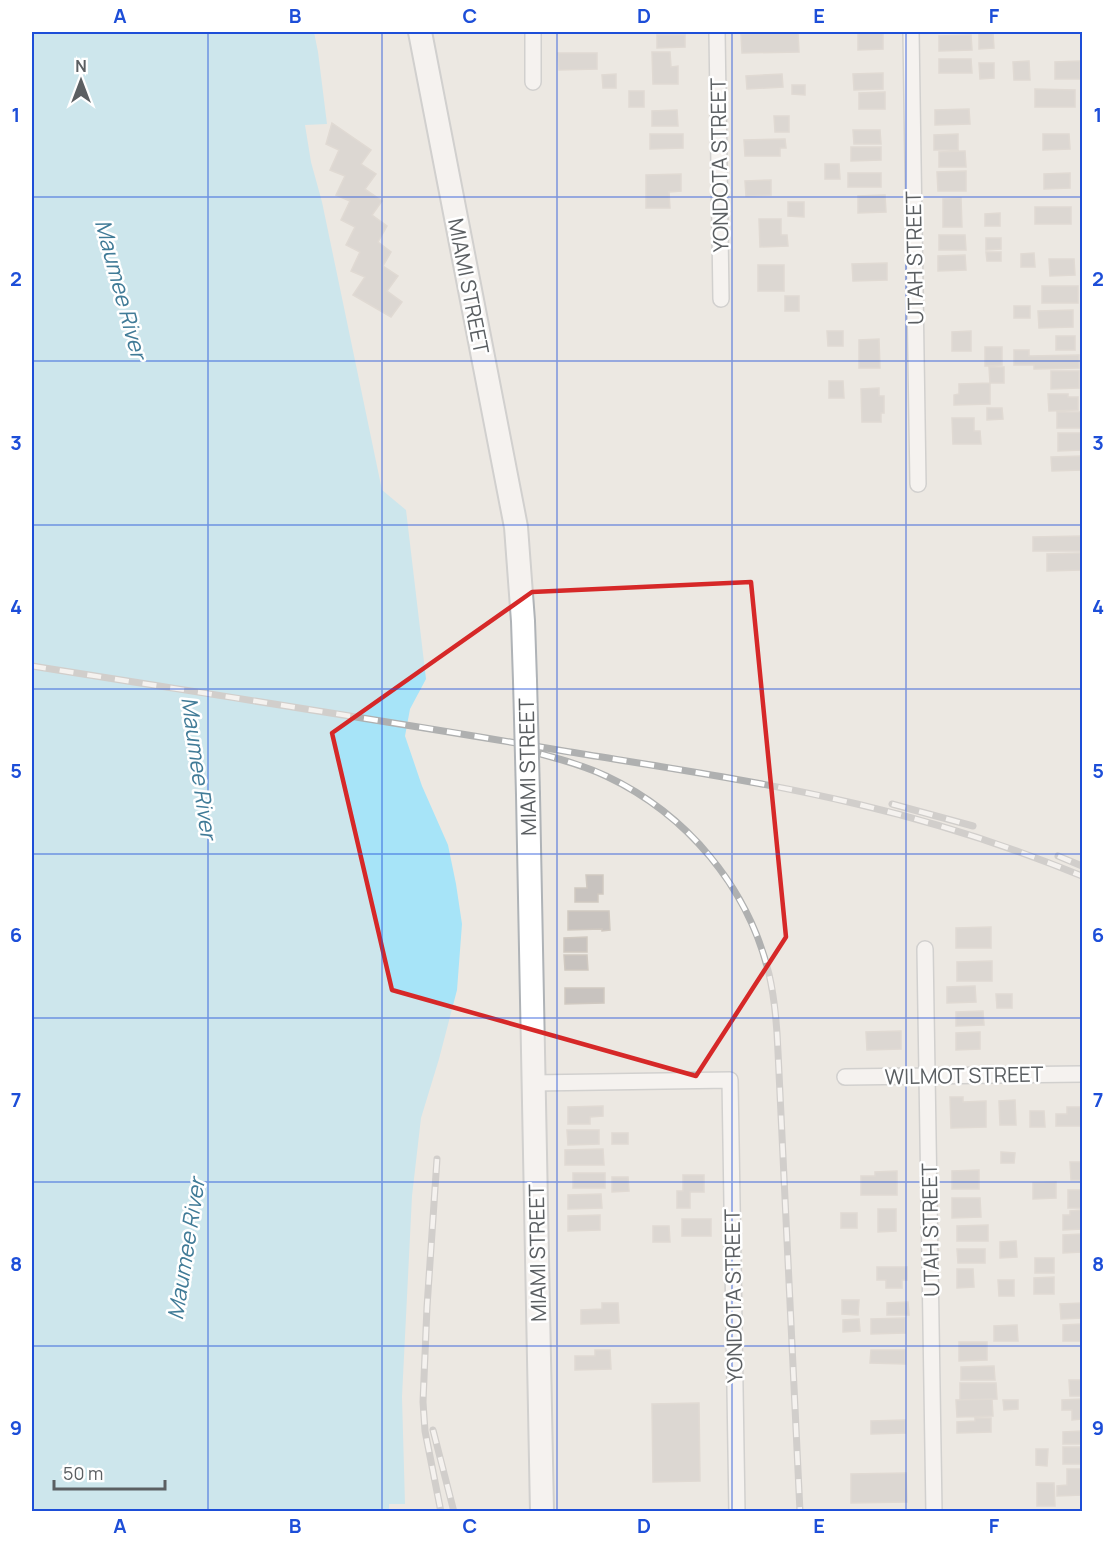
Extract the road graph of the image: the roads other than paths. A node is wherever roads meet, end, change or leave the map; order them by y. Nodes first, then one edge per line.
1 (420, 32) edge
2 (533, 32) edge
3 (717, 32) edge
4 (911, 32) edge
5 (533, 82) dead end
6 (721, 299) dead end
7 (918, 484) dead end
8 (925, 949) dead end
9 (1083, 1074) edge
10 (927, 1076) junction
11 (845, 1077) dead end
12 (534, 1083) junction
13 (544, 1506) edge
14 (736, 1512) edge
15 (934, 1512) edge

1 - 12 street, MIAMI STREET, bridge
2 - 5 street
3 - 6 street, YONDOTA STREET
4 - 7 street, UTAH STREET
8 - 10 street, UTAH STREET
9 - 10 street, WILMOT STREET
10 - 11 street, WILMOT STREET
10 - 15 street, UTAH STREET
12 - 13 street, MIAMI STREET
12 - 14 street, YONDOTA STREET

